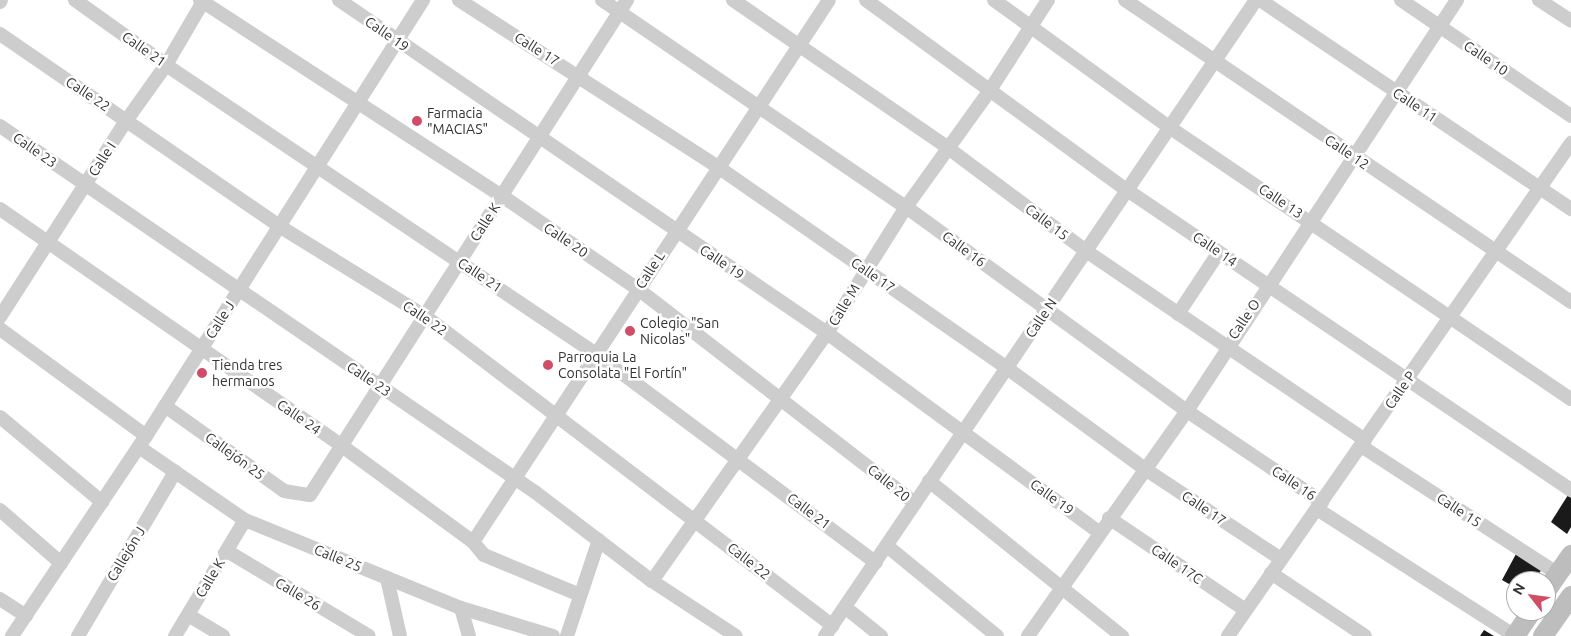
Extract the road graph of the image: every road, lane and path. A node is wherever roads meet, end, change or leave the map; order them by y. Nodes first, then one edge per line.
1 (76, 0) edge
2 (339, 0) edge
3 (423, 0) edge
4 (459, 0) edge
5 (602, 0) edge
6 (733, 0) edge
7 (829, 0) edge
8 (866, 0) edge
9 (994, 0) edge
10 (1048, 0) edge
11 (1125, 0) edge
12 (1256, 0) edge
13 (1260, 0) edge
14 (1401, 0) edge
15 (1457, 0) edge
16 (1539, 0) edge
17 (202, 1) edge
18 (623, 5) edge
19 (1571, 21) edge
20 (1440, 26) junction
21 (1032, 27) junction
22 (0, 34) edge
23 (397, 40) junction
24 (799, 44) junction
25 (1214, 62) junction
26 (166, 65) junction
27 (578, 75) junction
28 (990, 90) junction
29 (1398, 93) junction
30 (358, 102) junction
31 (758, 106) junction
32 (1571, 116) edge
33 (126, 120) junction
34 (0, 126) edge
35 (1169, 127) junction
36 (538, 138) junction
37 (1571, 143) edge
38 (948, 148) junction
39 (1355, 158) junction
40 (318, 166) junction
41 (718, 167) junction
42 (85, 185) junction
43 (1540, 188) junction
44 (1127, 190) junction
45 (502, 196) junction
46 (906, 207) junction
47 (0, 209) edge
48 (1571, 209) edge
49 (1311, 221) junction
50 (279, 226) junction
51 (676, 230) junction
52 (48, 242) junction
53 (1086, 251) junction
54 (1219, 252) junction
55 (1496, 252) junction
56 (460, 261) junction
57 (866, 270) junction
58 (1268, 284) junction
59 (638, 289) junction
60 (238, 291) junction
61 (1571, 302) edge
62 (1046, 310) junction
63 (1178, 314) junction
64 (425, 316) junction
65 (0, 317) edge
66 (1450, 317) junction
67 (0, 329) edge
68 (827, 333) junction
69 (1226, 346) junction
70 (202, 349) junction
71 (596, 354) junction
72 (1007, 368) junction
73 (1406, 380) junction
74 (380, 386) junction
75 (782, 398) junction
76 (1571, 399) edge
77 (165, 406) junction
78 (1187, 411) junction
79 (557, 414) junction
80 (0, 418) edge
81 (962, 431) junction
82 (143, 441) junction
83 (1363, 443) junction
84 (342, 446) junction
85 (737, 457) junction
86 (1145, 469) junction
87 (175, 472) junction
88 (515, 478) junction
89 (929, 481) junction
90 (1571, 490) edge
91 (310, 495) joint
92 (102, 502) junction
93 (914, 503) junction
94 (1320, 505) junction
95 (0, 510) edge
96 (1109, 518) junction
97 (695, 519) junction
98 (245, 520) junction
99 (1099, 532) junction
100 (599, 540) junction
101 (473, 542) junction
102 (887, 546) junction
103 (227, 551) junction
104 (1571, 555) edge
105 (1281, 559) junction
106 (61, 563) junction
107 (876, 563) junction
108 (1271, 573) junction
109 (1558, 574) junction
110 (1556, 577) edge
111 (387, 578) junction
112 (652, 581) junction
113 (1062, 585) junction
114 (580, 595) junction
115 (1571, 596) edge
116 (0, 599) edge
117 (460, 608) junction
118 (846, 608) junction
119 (1244, 609) junction
120 (188, 615) junction
121 (26, 616) junction
122 (1525, 621) edge
123 (829, 631) edge
124 (549, 635) edge
125 (12, 636) edge
126 (78, 636) edge
127 (175, 636) edge
128 (223, 636) edge
129 (369, 636) edge
130 (400, 636) edge
131 (469, 636) edge
132 (567, 636) edge
133 (736, 636) edge
134 (881, 636) edge
135 (997, 636) edge
136 (1028, 636) edge
137 (1122, 636) edge
138 (1228, 636) edge
139 (1366, 636) edge
140 (1515, 636) edge
141 (1543, 636) edge

1 - 26 street, Calle 21
2 - 23 street, Calle 19
3 - 23 street, Calle J
4 - 27 street, Calle 17
5 - 18 street, Calle 16
6 - 24 street, Calle 15
7 - 24 street, Calle L
8 - 28 street, Calle 14
9 - 21 street, Calle 13
10 - 21 street, Calle M
11 - 25 street, Calle 12
12 - 25 street, Calle N
13 - 29 street, Calle 11
14 - 20 street, Calle 10
15 - 20 street, Calle O
16 - 19 street
17 - 26 street, Calle I
17 - 30 street, Calle 20
18 - 27 street, Calle K
18 - 31 street, Calle 16
20 - 29 street, Calle O
20 - 32 street, Calle 10
21 - 28 street, Calle M
21 - 35 street, Calle 13
22 - 33 street, Calle 22
23 - 30 street, Calle J
23 - 36 street, Calle 19
24 - 31 street, Calle L
24 - 38 street, Calle 15
25 - 35 street, Calle N
25 - 39 street, Calle 12
26 - 33 street, Calle I
26 - 40 street, Calle 21
27 - 36 street, Calle K
27 - 41 street, Calle 17
28 - 38 street, Calle M
28 - 44 street, Calle 14
29 - 39 street, Calle O
29 - 43 street, Calle 11
30 - 40 street, Calle J
30 - 45 street, Calle 20
31 - 41 street, Calle L
31 - 46 street, Calle 16
33 - 42 street, Calle I
33 - 50 street, Calle 22
34 - 42 street, Calle 23
35 - 44 street, Calle N
35 - 49 street, Calle 13
36 - 45 street, Calle K
36 - 51 street, Calle 19
37 - 43 street, Calle P
38 - 46 street, Calle M
38 - 53 street, Calle 15
39 - 49 street, Calle O
39 - 55 street, Calle 12
40 - 50 street, Calle J
40 - 56 street, Calle 21
41 - 51 street, Calle L
41 - 57 street, Calle 17
42 - 52 street, Calle I
42 - 60 street, Calle 23
43 - 48 street, Calle 11
43 - 55 street, Calle P
44 - 53 street, Calle N
44 - 54 street, Calle 14
45 - 56 street, Calle K
45 - 59 street, Calle 20
46 - 57 street, Calle M
46 - 62 street, Calle 16
47 - 52 street, Calle 24
49 - 58 street, Calle O
49 - 66 street, Calle 13
50 - 60 street, Calle J
50 - 64 street, Calle 22
51 - 59 street, Calle L
51 - 68 street, Calle 19
52 - 65 street, Calle I
52 - 70 street, Calle 24
53 - 62 street, Calle N
53 - 63 street, Calle 15
54 - 58 street, Calle 14
54 - 63 street
55 - 61 street, Calle 12
55 - 66 street, Calle P
56 - 64 street, Calle K
56 - 71 street, Calle 21
57 - 68 street, Calle M
57 - 72 street, Calle 17
58 - 69 street, Calle O
58 - 73 street, Calle 14
59 - 71 street, Calle L
59 - 75 street, Calle 20
60 - 70 street, Calle J
60 - 74 street, Calle 23
62 - 72 street, Calle N
62 - 78 street, Calle 16
63 - 69 street, Calle 15
64 - 74 street, Calle K
64 - 79 street, Calle 22
66 - 73 street, Calle P
66 - 76 street, Calle 13
67 - 82 street, Calle 25
68 - 75 street, Calle M
68 - 81 street, Calle 19
69 - 78 street, Calle O
69 - 83 street, Calle 15
70 - 77 street, Calle J
70 - 84 street, Calle 24
71 - 79 street, Calle L
71 - 85 street, Calle 21
72 - 81 street, Calle N
72 - 86 street, Calle 17
73 - 83 street, Calle P
73 - 90 street, Calle 14
74 - 84 street, Calle K
74 - 88 street, Calle 23
75 - 85 street, Calle M
75 - 93 street, Calle 20
77 - 82 street, Calle J
77 - 91 street, Callejón 25
78 - 86 street, Calle O
78 - 94 street, Calle 16
79 - 88 street, Calle L
79 - 97 street, Calle 22
80 - 92 street
81 - 89 street, Calle N
81 - 99 street, Calle 19
82 - 87 street, Calle 25
82 - 92 street, Calle J
83 - 94 street, Calle P
83 - 109 street, Calle 15
84 - 91 street, Calle K
84 - 101 street, Calle 24
85 - 97 street, Calle M
85 - 107 street, Calle 21
86 - 96 street, Calle O
86 - 105 street, Calle 17
87 - 98 street, Calle 25
87 - 126 street, Callejón J
88 - 100 street, Calle 23
88 - 101 street, Calle L
89 - 93 street, Calle N
89 - 113 street, Calle 20
92 - 106 street, Calle J
93 - 102 street, Calle N
94 - 105 street, Calle P
94 - 140 street, Calle 16
95 - 106 street
96 - 99 street, Calle O
96 - 119 street, Calle 17C
97 - 112 street, Calle M
97 - 123 street, Calle 22
98 - 103 street, Calle K
98 - 111 street, Calle 25
99 - 113 street, Calle O
100 - 112 street, Calle 23
100 - 114 street
101 - 114 street
102 - 107 street, Calle N
102 - 135 street
103 - 120 street, Calle K
103 - 129 street, Calle 26
104 - 109 street
105 - 108 street, Calle P
106 - 121 street, Calle J
107 - 118 street, Calle N
108 - 119 street, Calle P
108 - 139 street
109 - 110 street
111 - 117 street, Calle 25
111 - 130 street
112 - 133 street, Calle 23
113 - 136 street, Calle O
113 - 137 street, Calle 20
114 - 132 street
115 - 141 street
116 - 121 street
117 - 124 street, Calle 25
117 - 131 street
118 - 123 street, Calle N
118 - 134 street
119 - 138 street, Calle P
120 - 127 street, Calle K
120 - 128 street
121 - 125 street, Calle J
122 - 140 street

